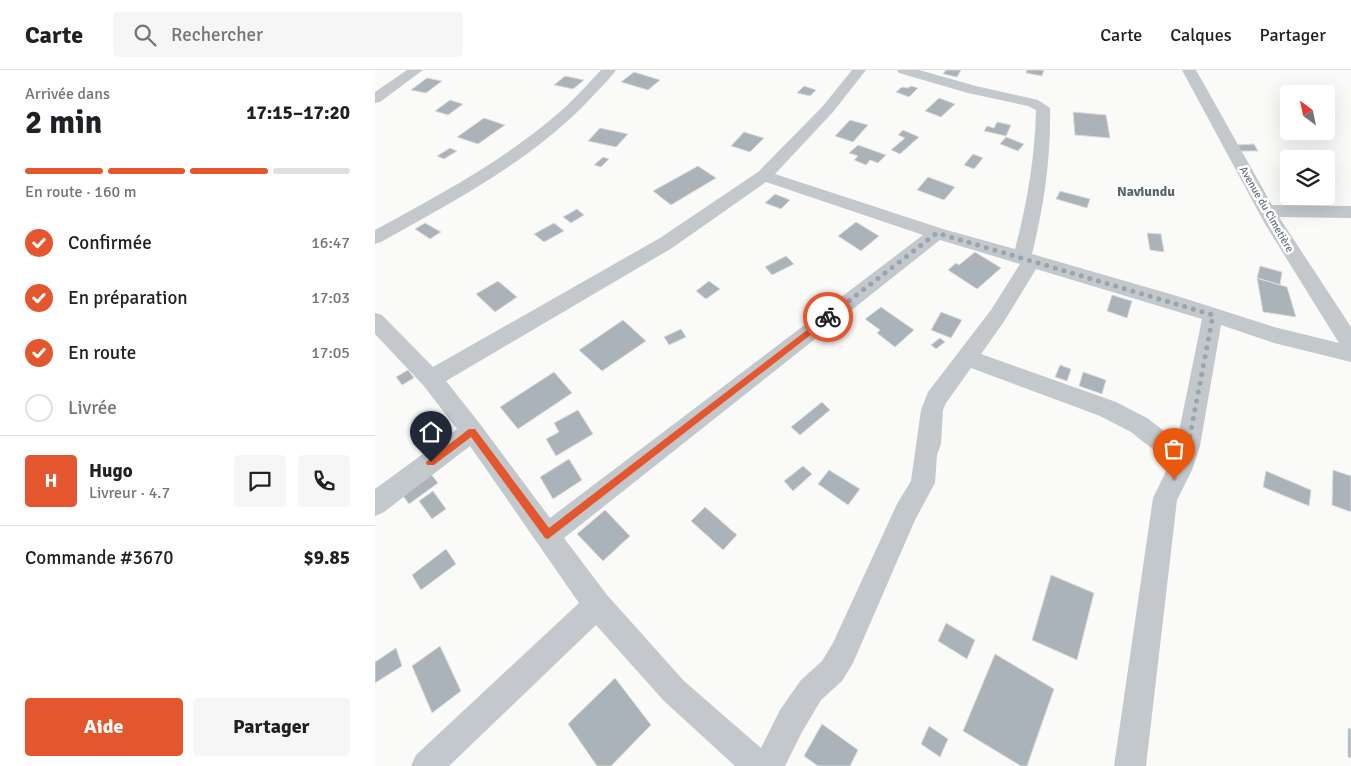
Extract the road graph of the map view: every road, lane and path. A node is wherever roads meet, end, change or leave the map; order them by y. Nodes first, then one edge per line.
1 (416, 70) edge
2 (609, 70) edge
3 (859, 70) edge
4 (904, 70) edge
5 (1189, 70) edge
6 (375, 99) edge
7 (764, 176) junction
8 (1267, 211) junction
9 (1351, 212) edge
10 (937, 233) junction
11 (375, 238) edge
12 (1026, 259) junction
13 (1213, 315) junction
14 (375, 321) edge
15 (1351, 344) edge
16 (1351, 354) edge
17 (967, 357) junction
18 (431, 379) junction
19 (472, 431) junction
20 (1183, 459) junction
21 (375, 504) edge
22 (548, 534) junction
23 (597, 605) junction
24 (427, 766) edge
25 (758, 766) edge
26 (769, 766) edge
27 (1130, 766) edge

1 - 6 street
2 - 11 street
3 - 7 street
4 - 12 street
5 - 8 street, Avenue du Cimetière
7 - 10 street
7 - 18 street
8 - 9 street
8 - 15 street, Avenue du Cimetière
10 - 12 street
10 - 22 street
12 - 13 street
12 - 17 street
13 - 16 street
13 - 20 street
14 - 18 street
17 - 20 street
17 - 26 street
18 - 19 street
19 - 21 street
19 - 22 street
20 - 27 street
22 - 23 street
23 - 24 street
23 - 25 street

